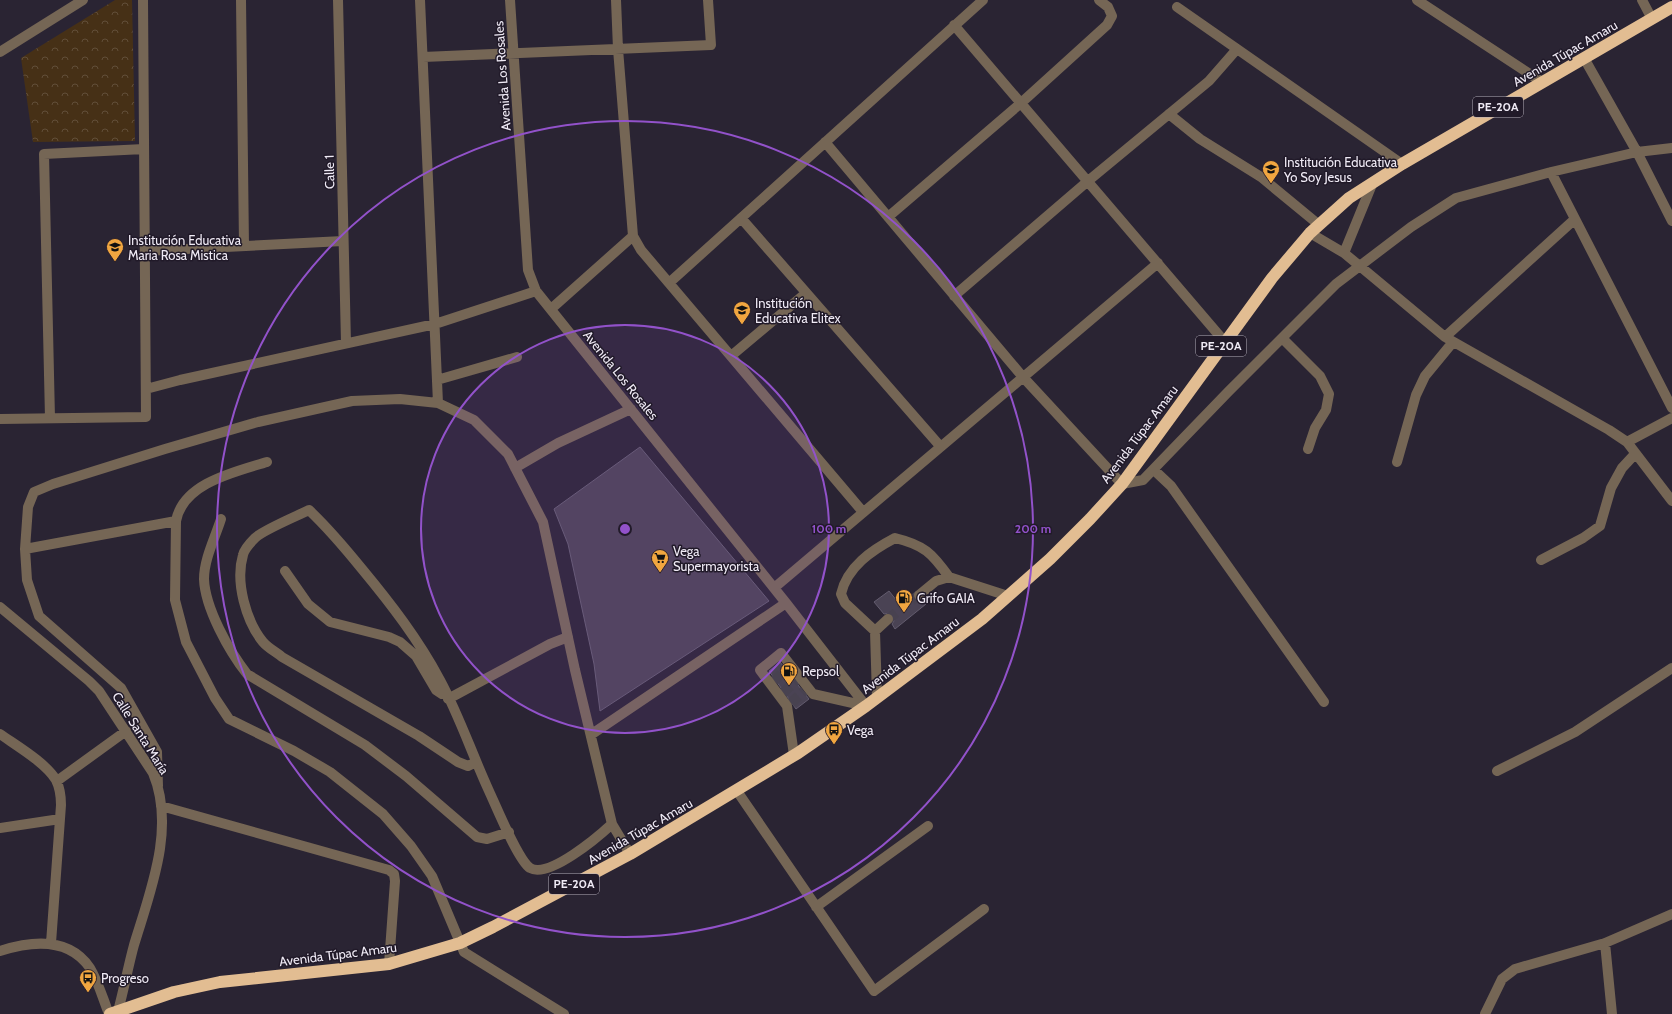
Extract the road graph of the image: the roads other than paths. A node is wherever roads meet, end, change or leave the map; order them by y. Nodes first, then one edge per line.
1 (83, 0) edge
2 (143, 0) edge
3 (241, 0) edge
4 (338, 0) edge
5 (420, 0) edge
6 (510, 0) edge
7 (616, 0) edge
8 (708, 0) edge
9 (983, 0) edge
10 (1099, 0) edge
11 (1417, 0) edge
12 (1642, 0) edge
13 (1177, 7) dead end
14 (1672, 7) edge
15 (1652, 19) junction
16 (954, 25) junction
17 (618, 49) junction
18 (1237, 49) junction
19 (0, 52) edge
20 (513, 53) junction
21 (423, 57) junction
22 (1584, 58) junction
23 (1542, 82) junction
24 (1021, 103) junction
25 (1169, 114) junction
26 (825, 142) junction
27 (1672, 148) edge
28 (144, 149) junction
29 (1637, 152) junction
30 (1402, 164) junction
31 (1551, 172) junction
32 (1088, 181) junction
33 (1373, 182) junction
34 (888, 217) junction
35 (741, 218) junction
36 (1575, 219) junction
37 (1672, 221) edge
38 (1314, 228) junction
39 (633, 236) junction
40 (343, 241) junction
41 (244, 246) junction
42 (145, 251) junction
43 (1344, 253) junction
44 (1158, 263) junction
45 (1358, 266) junction
46 (669, 283) junction
47 (536, 291) junction
48 (806, 293) junction
49 (954, 296) junction
50 (551, 309) junction
51 (435, 324) junction
52 (1283, 339) junction
53 (1449, 340) junction
54 (1224, 341) junction
55 (346, 343) junction
56 (730, 356) junction
57 (517, 357) dead end
58 (1022, 376) junction
59 (437, 380) junction
60 (146, 389) junction
61 (438, 403) junction
62 (1672, 408) edge
63 (631, 409) junction
64 (50, 418) junction
65 (1672, 418) edge
66 (0, 419) edge
67 (1627, 442) junction
68 (940, 446) junction
69 (1308, 449) dead end
70 (1635, 454) junction
71 (267, 462) dead end
72 (1397, 462) dead end
73 (515, 468) junction
74 (1154, 470) junction
75 (1122, 484) junction
76 (1672, 501) edge
77 (863, 512) junction
78 (221, 519) dead end
79 (176, 521) junction
80 (25, 549) junction
81 (1541, 560) dead end
82 (285, 571) dead end
83 (949, 577) junction
84 (774, 588) junction
85 (919, 595) tunnel mouth
86 (1008, 596) junction
87 (786, 603) junction
88 (0, 607) edge
89 (888, 620) tunnel mouth
90 (875, 631) junction
91 (568, 637) junction
92 (1672, 668) edge
93 (447, 696) junction
94 (877, 697) junction
95 (1324, 702) dead end
96 (866, 706) junction
97 (126, 731) junction
98 (0, 734) edge
99 (592, 734) junction
100 (794, 755) junction
101 (476, 762) junction
102 (1497, 772) dead end
103 (57, 781) junction
104 (158, 786) junction
105 (737, 791) junction
106 (161, 806) junction
107 (60, 819) junction
108 (612, 824) junction
109 (928, 826) dead end
110 (0, 828) edge
111 (509, 832) junction
112 (630, 854) junction
113 (816, 907) junction
114 (984, 909) dead end
115 (1672, 914) edge
116 (51, 943) junction
117 (460, 943) junction
118 (1605, 943) junction
119 (0, 951) edge
120 (389, 964) junction
121 (112, 1013) edge
122 (564, 1014) edge
123 (1485, 1014) edge
124 (1612, 1014) edge

1 - 19 street
2 - 28 street
3 - 41 street
4 - 40 street, Calle 1
5 - 21 street
6 - 20 street, Avenida Los Rosales
7 - 17 street
8 - 17 street
9 - 16 street
10 - 24 street
11 - 23 street
12 - 15 street
13 - 18 street
14 - 15 highway, Avenida Túpac Amaru / PE-20A
15 - 22 highway, Avenida Túpac Amaru / PE-20A
16 - 24 street
16 - 26 street
17 - 20 street
17 - 39 street
18 - 25 street
18 - 30 street
20 - 21 street
20 - 47 street, Avenida Los Rosales
21 - 51 street
22 - 23 highway, Avenida Túpac Amaru / PE-20A
22 - 29 street
23 - 30 highway, Avenida Túpac Amaru / PE-20A
24 - 32 street
24 - 34 street
25 - 32 street
25 - 38 street
26 - 34 street
26 - 35 street
27 - 29 street
28 - 42 street
28 - 64 street
29 - 31 street
29 - 37 street
30 - 33 highway, Avenida Túpac Amaru / PE-20A
31 - 36 street
31 - 45 street
32 - 44 street
32 - 49 street
33 - 38 highway, Avenida Túpac Amaru / PE-20A
33 - 43 street
34 - 49 street
35 - 46 street
35 - 48 street
36 - 53 street
36 - 62 street
38 - 43 street
38 - 54 highway, Avenida Túpac Amaru / PE-20A
39 - 46 street
39 - 50 street
40 - 41 street
40 - 55 street, Calle 1
41 - 42 street
42 - 60 street
43 - 45 street
44 - 54 street
44 - 58 street
45 - 52 street
45 - 53 street
46 - 56 street
47 - 50 street, Avenida Los Rosales
47 - 51 street
48 - 56 street
48 - 68 street
49 - 58 street
50 - 63 street, Avenida Los Rosales
51 - 55 street
51 - 59 street
52 - 69 street
52 - 74 street
53 - 67 street
53 - 72 street
54 - 75 highway, Avenida Túpac Amaru / PE-20A
55 - 60 street
56 - 77 street
57 - 59 street
58 - 68 street
58 - 75 street
59 - 61 street
60 - 64 street
61 - 73 street
61 - 80 street
63 - 73 street
63 - 84 street, Avenida Los Rosales
64 - 66 street
65 - 67 street
67 - 70 street
68 - 77 street
70 - 76 street
70 - 81 street
71 - 79 street
73 - 91 street
74 - 75 street
74 - 95 street
75 - 86 highway, Avenida Túpac Amaru / PE-20A
77 - 84 street
78 - 111 street
79 - 80 street
79 - 117 street
80 - 104 street
82 - 93 street
83 - 85 street
83 - 86 street
83 - 90 street
84 - 87 street, Avenida Los Rosales
86 - 94 highway, Avenida Túpac Amaru / PE-20A
87 - 96 street, Avenida Los Rosales
87 - 99 street
88 - 97 street, Calle Santa María
89 - 90 street
90 - 94 street
91 - 93 street
91 - 99 street
92 - 102 street
93 - 101 street
93 - 101 street
94 - 96 highway, Avenida Túpac Amaru / PE-20A
96 - 100 highway, Avenida Túpac Amaru / PE-20A
96 - 100 street
97 - 103 street
97 - 104 street, Calle Santa María
98 - 103 street
99 - 108 street
100 - 105 highway, Avenida Túpac Amaru / PE-20A
101 - 111 street
103 - 107 street
104 - 106 street, Calle Santa María
105 - 112 highway, Avenida Túpac Amaru / PE-20A
105 - 113 street
106 - 120 street
106 - 121 street, Calle Santa María
107 - 110 street
107 - 116 street
108 - 111 street
108 - 112 street
109 - 113 street
112 - 117 highway, Avenida Túpac Amaru / PE-20A
113 - 114 street
115 - 118 street
116 - 119 street
116 - 121 street
117 - 120 highway, Avenida Túpac Amaru / PE-20A
117 - 122 street
118 - 123 street
118 - 124 street
120 - 121 highway, Avenida Túpac Amaru / PE-20A

